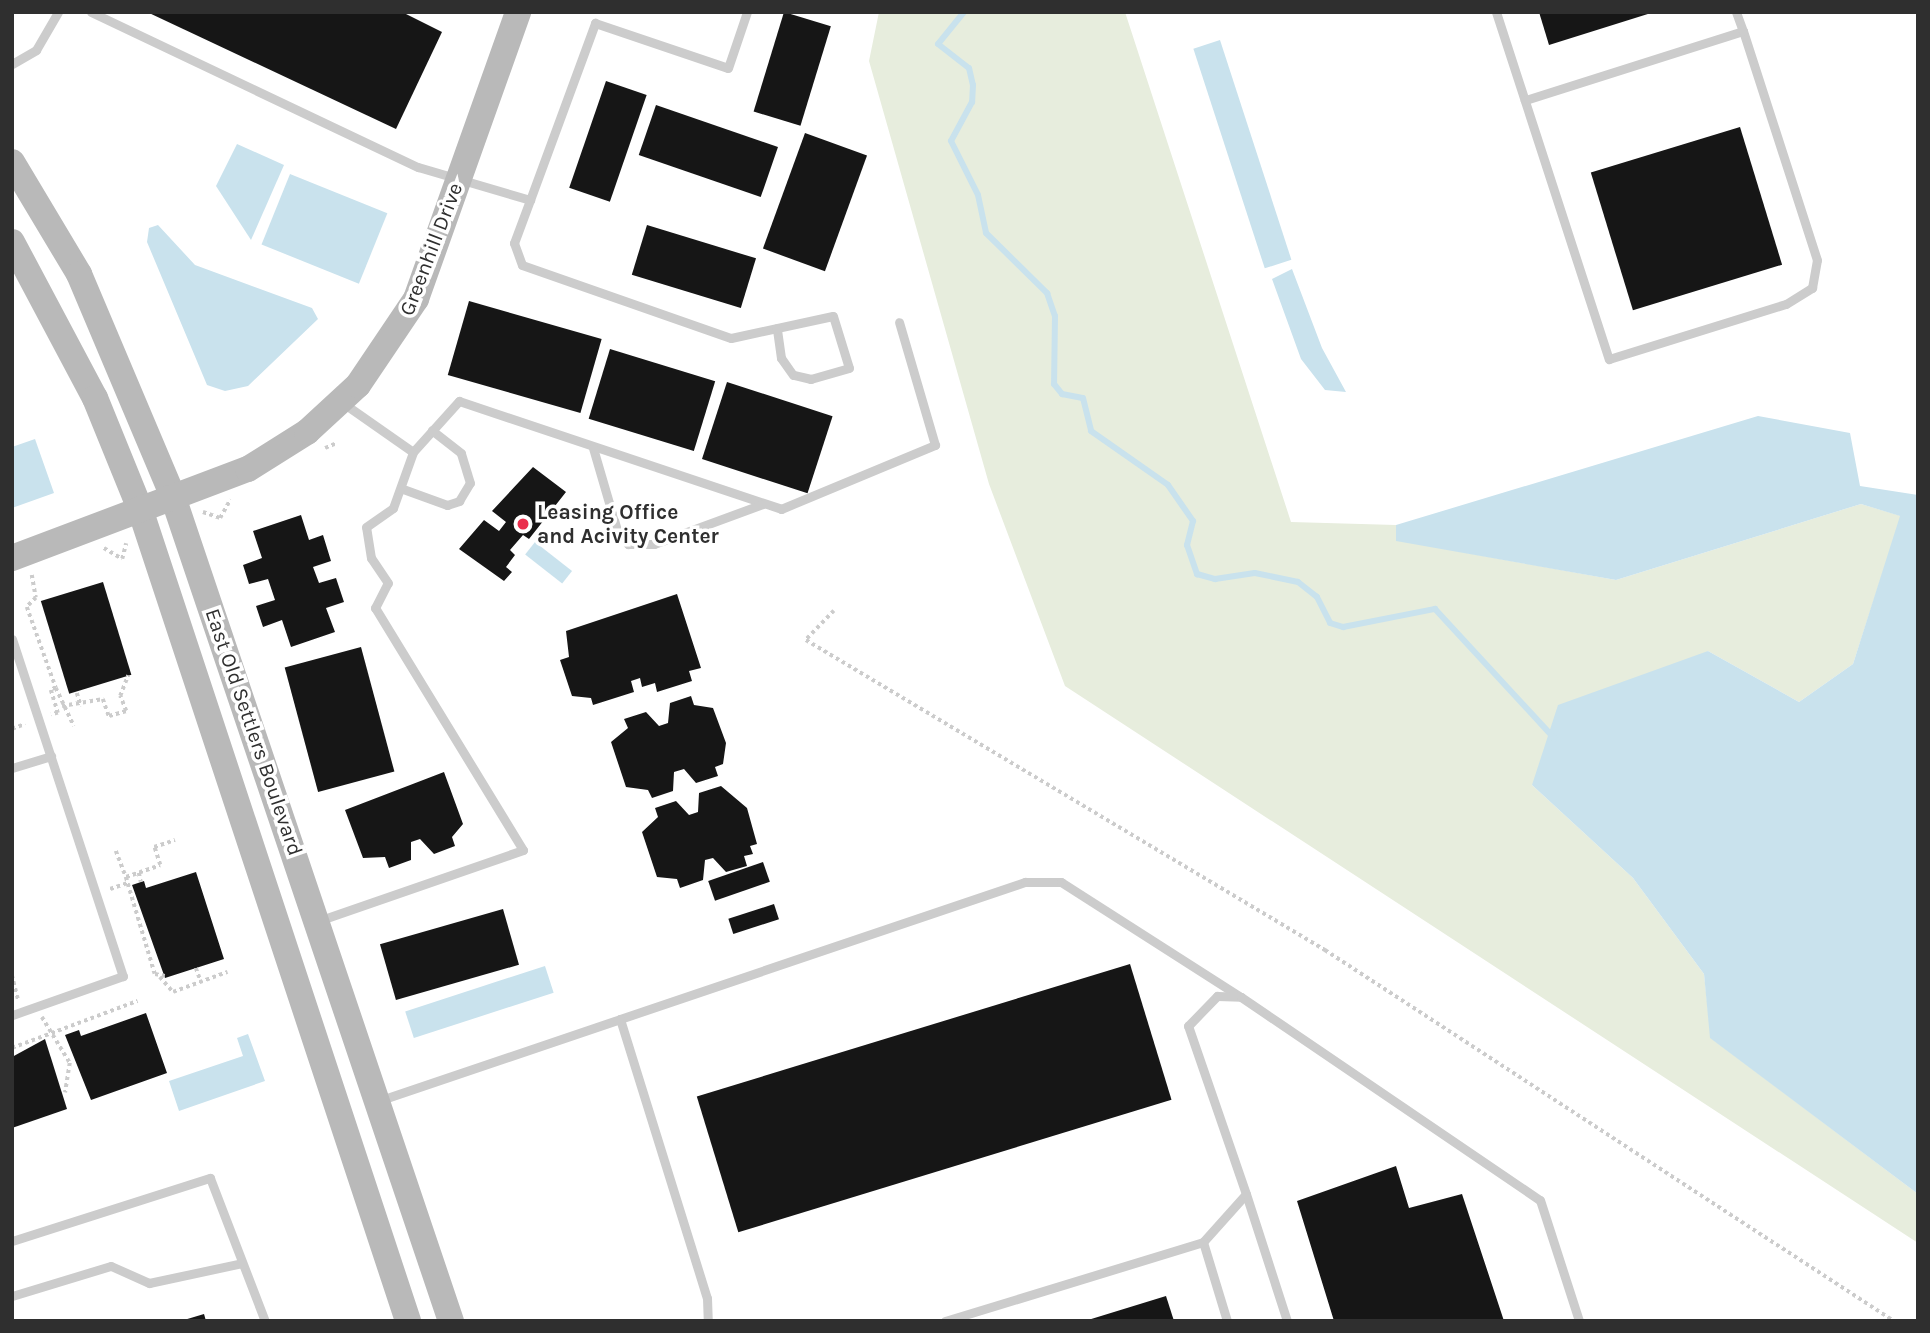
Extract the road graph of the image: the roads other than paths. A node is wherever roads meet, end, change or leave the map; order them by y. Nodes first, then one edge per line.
1 (58, 12) edge
2 (91, 12) edge
3 (518, 12) edge
4 (599, 12) edge
5 (747, 12) edge
6 (1496, 12) edge
7 (1737, 12) edge
8 (595, 23) junction
9 (1742, 31) junction
10 (12, 64) edge
11 (1525, 100) junction
12 (12, 163) edge
13 (458, 181) junction
14 (530, 200) junction
15 (12, 242) edge
16 (899, 323) dead end
17 (777, 328) junction
18 (342, 402) junction
19 (432, 430) junction
20 (593, 447) junction
21 (414, 452) junction
22 (403, 489) junction
23 (173, 497) junction
24 (763, 504) junction
25 (140, 509) junction
26 (21, 565) edge
27 (12, 639) edge
28 (51, 756) junction
29 (12, 768) edge
30 (318, 921) junction
31 (1241, 997) junction
32 (12, 1015) edge
33 (621, 1019) junction
34 (376, 1101) junction
35 (1246, 1194) junction
36 (12, 1241) edge
37 (1203, 1242) junction
38 (242, 1263) junction
39 (12, 1296) edge
40 (265, 1321) edge
41 (408, 1321) edge
42 (451, 1321) edge
43 (708, 1321) edge
44 (945, 1321) edge
45 (1227, 1321) edge
46 (1287, 1321) edge
47 (1578, 1321) edge

1 - 10 lane
2 - 13 lane
3 - 13 main road, Greenhill Drive
4 - 8 lane
5 - 8 lane
6 - 11 lane
7 - 9 lane
8 - 14 lane
9 - 11 lane
9 - 11 lane
12 - 23 main road, East Old Settlers Boulevard
13 - 14 lane
13 - 18 main road, Greenhill Drive
14 - 17 lane
15 - 25 main road, East Old Settlers Boulevard
16 - 24 lane
17 - 17 lane
18 - 21 lane
18 - 23 main road, Greenhill Drive
19 - 20 lane
19 - 21 lane
19 - 22 lane
20 - 24 lane
20 - 24 lane
21 - 22 lane
22 - 30 lane
23 - 25 main road, Greenhill Drive
23 - 30 main road, East Old Settlers Boulevard
25 - 26 main road, Greenhill Drive
25 - 41 main road, East Old Settlers Boulevard
27 - 28 lane
28 - 29 lane
28 - 32 lane
30 - 34 main road, East Old Settlers Boulevard
31 - 33 lane
31 - 35 lane
31 - 47 lane
33 - 34 lane
33 - 43 lane
34 - 42 main road, East Old Settlers Boulevard
35 - 37 lane
35 - 46 lane
36 - 38 lane
37 - 44 lane
37 - 45 lane
38 - 39 lane
38 - 40 lane

